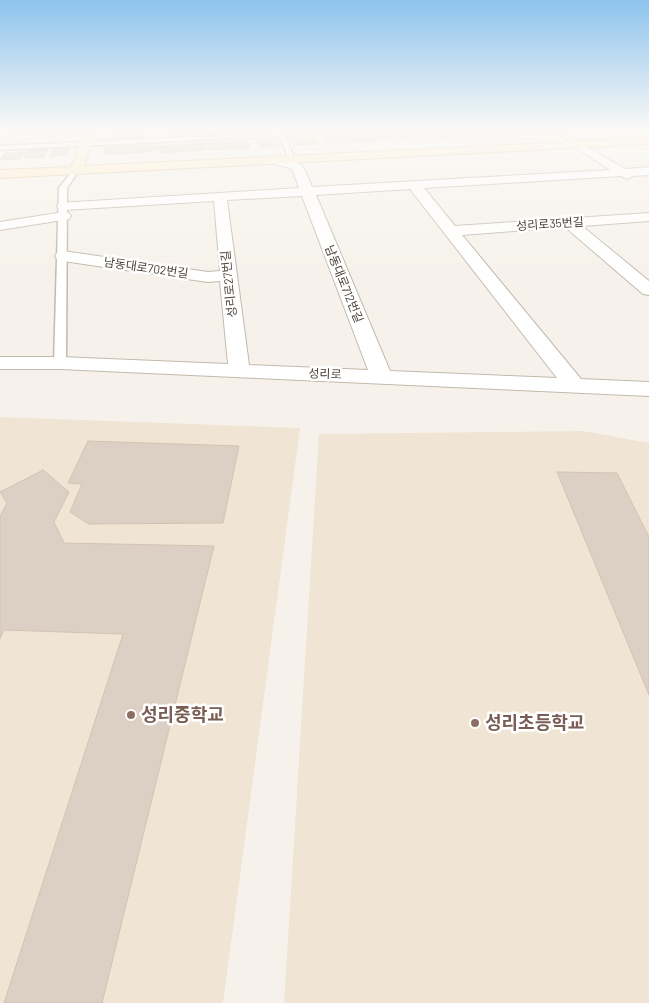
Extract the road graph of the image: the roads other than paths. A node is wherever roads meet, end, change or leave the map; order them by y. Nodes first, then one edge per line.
1 (72, 176) edge
2 (301, 176) edge
3 (575, 176) edge
4 (628, 176) edge
5 (641, 184) dead end
6 (414, 185) junction
7 (308, 192) junction
8 (220, 197) junction
9 (64, 211) junction
10 (649, 217) edge
11 (569, 223) junction
12 (0, 226) edge
13 (451, 231) junction
14 (63, 256) junction
15 (228, 275) junction
16 (649, 290) edge
17 (0, 363) edge
18 (60, 363) junction
19 (239, 370) junction
20 (381, 376) junction
21 (574, 385) junction
22 (649, 389) edge

1 - 9 lane
2 - 7 street, 남동대로712번길
3 - 6 street
4 - 5 street
6 - 7 street
6 - 13 street
7 - 8 street
7 - 20 street, 남동대로712번길
8 - 9 street
8 - 15 street, 성리로27번길
9 - 12 street
9 - 14 lane
10 - 11 street, 성리로35번길
11 - 13 street, 성리로35번길
11 - 16 street
13 - 21 street
14 - 15 street, 남동대로702번길
14 - 18 lane
15 - 19 street, 성리로27번길
17 - 18 street, 성리로
18 - 19 street, 성리로
19 - 20 street, 성리로
20 - 21 street, 성리로
21 - 22 street, 성리로

